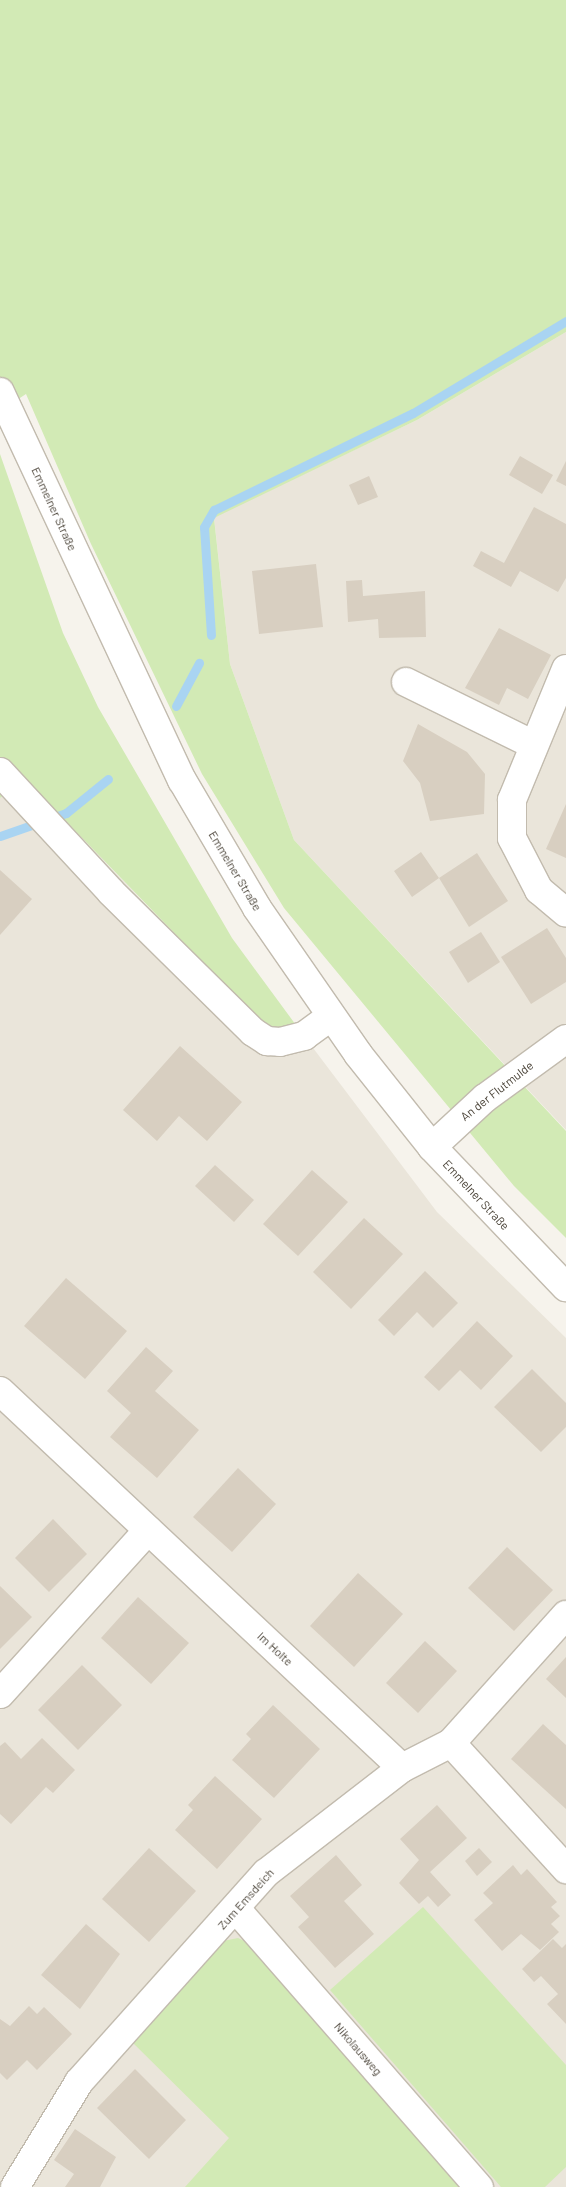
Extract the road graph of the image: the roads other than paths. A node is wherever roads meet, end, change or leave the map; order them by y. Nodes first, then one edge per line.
1 (0, 392) edge
2 (566, 669) edge
3 (406, 682) dead end
4 (532, 744) junction
5 (0, 772) edge
6 (566, 913) edge
7 (330, 1016) junction
8 (566, 1039) edge
9 (432, 1147) junction
10 (566, 1288) edge
11 (0, 1391) edge
12 (148, 1530) junction
13 (566, 1615) edge
14 (0, 1694) edge
15 (451, 1743) junction
16 (402, 1768) junction
17 (566, 1869) edge
18 (236, 1910) junction
19 (16, 2187) edge
20 (479, 2187) edge

1 - 7 street, Emmelner Straße
2 - 4 street
3 - 4 street
4 - 6 street
5 - 7 street
7 - 9 street, Emmelner Straße
8 - 9 street, An der Flutmulde
9 - 10 street, Emmelner Straße
11 - 12 street, Im Holte
12 - 14 street
12 - 16 street, Im Holte
13 - 15 street, Zum Emsdeich
15 - 16 street, Zum Emsdeich
15 - 17 street
16 - 18 street, Zum Emsdeich
18 - 19 street, Zum Emsdeich
18 - 20 street, Nikolausweg

